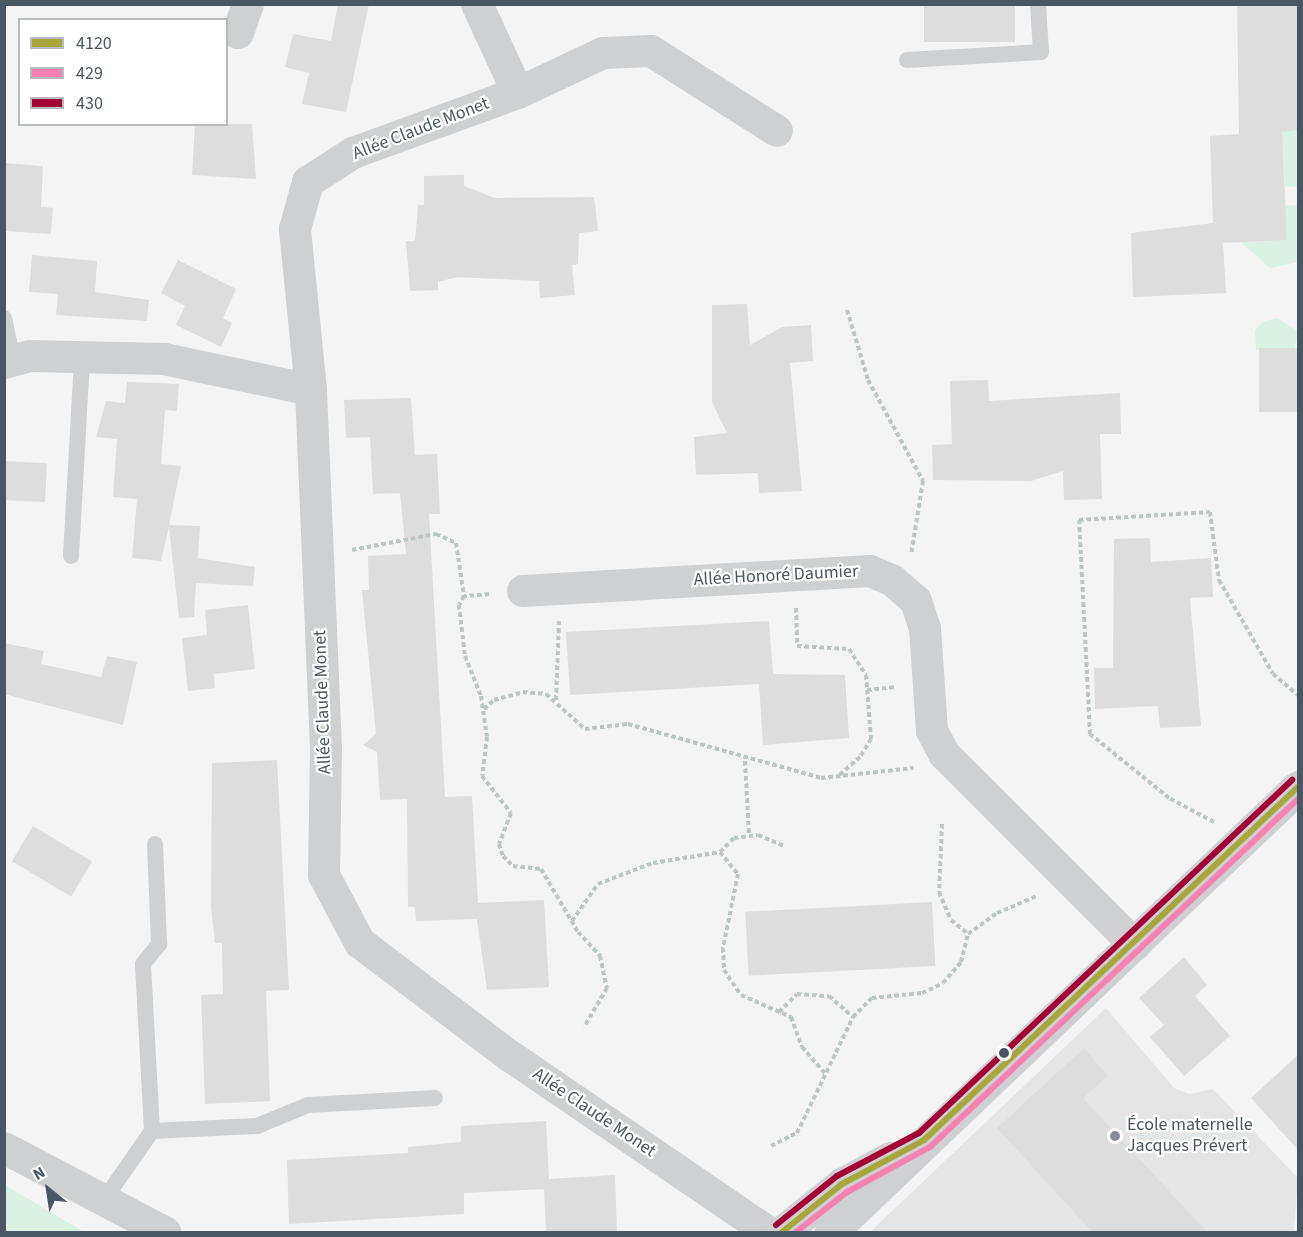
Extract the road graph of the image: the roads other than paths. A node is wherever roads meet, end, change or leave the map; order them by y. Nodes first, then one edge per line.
1 (477, 4) edge
2 (1038, 4) edge
3 (907, 60) dead end
4 (518, 93) junction
5 (777, 131) dead end
6 (4, 318) edge
7 (82, 357) junction
8 (9, 362) edge
9 (311, 390) junction
10 (71, 556) dead end
11 (523, 591) road end
12 (1299, 787) edge
13 (155, 844) dead end
14 (1135, 945) junction
15 (435, 1098) dead end
16 (152, 1131) junction
17 (924, 1140) junction
18 (4, 1148) edge
19 (104, 1200) junction
20 (165, 1233) edge
21 (768, 1233) edge
22 (782, 1233) edge
23 (831, 1233) edge

1 - 4 street
2 - 3 lane
4 - 5 street, Allée Claude Monet
4 - 9 street, Allée Claude Monet
6 - 8 lane
7 - 8 street
7 - 9 street
7 - 10 lane
9 - 21 street, Allée Claude Monet
11 - 14 street, Allée Honoré Daumier
12 - 14 main road
13 - 16 lane
14 - 17 main road
15 - 16 lane
16 - 19 lane
17 - 22 main road
17 - 23 main road
18 - 19 street
19 - 20 street

